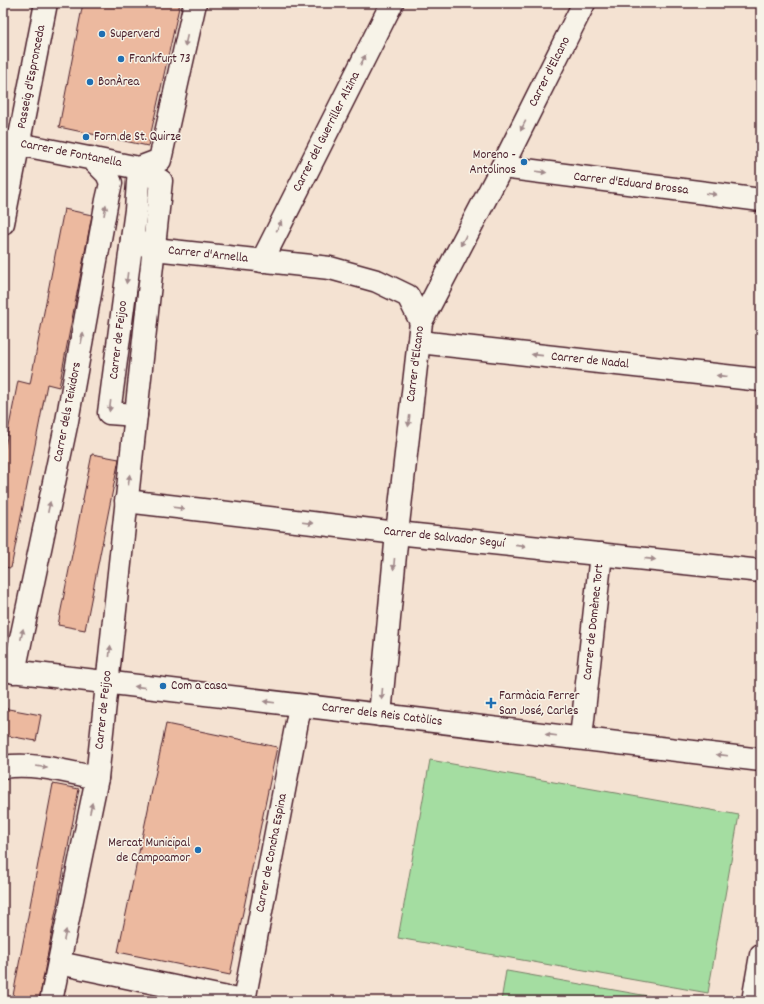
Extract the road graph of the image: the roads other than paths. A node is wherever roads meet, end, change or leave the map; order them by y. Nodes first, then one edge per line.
1 (46, 3) edge
2 (195, 3) edge
3 (392, 3) edge
4 (584, 3) edge
5 (11, 142) edge
6 (90, 158) junction
7 (502, 167) junction
8 (139, 168) junction
9 (761, 200) edge
10 (3, 222) edge
11 (132, 239) junction
12 (154, 249) junction
13 (262, 261) junction
14 (419, 335) junction
15 (761, 380) edge
16 (136, 416) junction
17 (126, 502) junction
18 (397, 533) junction
19 (601, 554) junction
20 (761, 571) edge
21 (9, 671) edge
22 (107, 683) junction
23 (300, 706) junction
24 (380, 715) junction
25 (581, 738) junction
26 (761, 760) edge
27 (3, 766) edge
28 (97, 778) junction
29 (761, 955) edge
30 (59, 963) junction
31 (51, 1001) edge
32 (243, 1001) edge
33 (753, 1001) edge

1 - 5 street, Passeig d'Espronceda
2 -> 8 street
13 -> 3 street, Carrer del Guerriller Alzina
4 -> 7 street, Carrer d'Elcano
5 - 6 street, Carrer de Fontanella
5 - 10 street, Passeig d'Espronceda
6 - 8 street, Carrer de Fontanella
21 -> 6 street, Carrer dels Teixidors
7 -> 9 street, Carrer d'Eduard Brossa
7 -> 14 street, Carrer d'Elcano
8 - 11 street, Carrer de Feijoo
8 - 12 street, Carrer de Feijoo
11 - 12 street
11 -> 16 street, Carrer de Feijoo
12 - 13 street, Carrer d'Arnella
12 - 16 street, Carrer de Feijoo
13 - 14 street, Carrer d'Arnella
15 -> 14 street, Carrer de Nadal
14 -> 18 street, Carrer d'Elcano
17 -> 16 street, Carrer de Feijoo
17 -> 18 street, Carrer de Salvador Seguí
22 -> 17 street, Carrer de Feijoo
18 -> 19 street, Carrer de Salvador Seguí
18 -> 24 street, Carrer d'Elcano
19 -> 20 street, Carrer de Salvador Seguí
19 - 25 street, Carrer de Domènec Tort
21 - 22 street, Carrer dels Reis Catòlics
23 -> 22 street, Carrer dels Reis Catòlics
22 - 28 street, Carrer de Feijoo
23 - 24 street, Carrer dels Reis Catòlics
23 - 32 street, Carrer de Concha Espina
25 -> 24 street, Carrer dels Reis Catòlics
26 -> 25 street, Carrer dels Reis Catòlics
27 -> 28 street
30 -> 28 street, Carrer de Feijoo
29 - 33 street
30 - 31 street, Carrer de Feijoo
30 - 32 street

